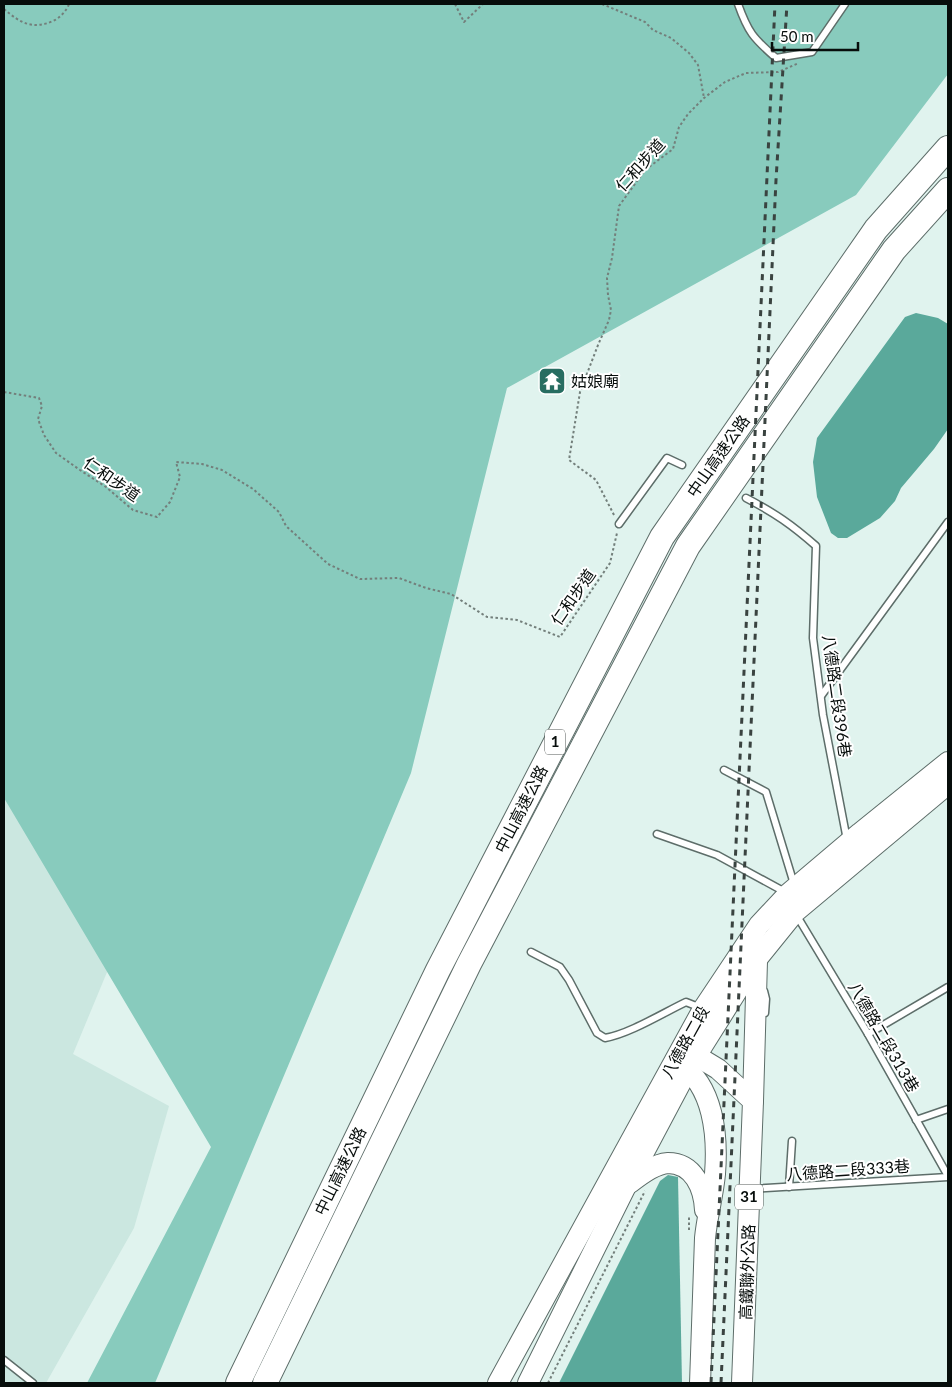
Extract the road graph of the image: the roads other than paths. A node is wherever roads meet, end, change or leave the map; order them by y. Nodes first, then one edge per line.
1 (738, 4) edge
2 (845, 4) edge
3 (948, 148) edge
4 (948, 190) edge
5 (682, 465) dead end
6 (746, 498) dead end
7 (948, 522) edge
8 (619, 524) road end
9 (821, 696) junction
10 (948, 762) edge
11 (724, 770) dead end
12 (948, 784) edge
13 (658, 834) dead end
14 (847, 844) junction
15 (793, 898) junction
16 (531, 952) dead end
17 (757, 959) junction
18 (948, 987) edge
19 (702, 1008) junction
20 (765, 1018) dead end
21 (868, 1034) junction
22 (685, 1058) junction
23 (757, 1098) junction
24 (948, 1109) edge
25 (916, 1120) junction
26 (792, 1141) dead end
27 (948, 1177) edge
28 (789, 1187) junction
29 (636, 1188) junction
30 (753, 1189) junction
31 (697, 1232) junction
32 (4, 1360) edge
33 (33, 1383) edge
34 (238, 1383) edge
35 (265, 1383) edge
36 (498, 1383) edge
37 (528, 1383) edge
38 (700, 1383) edge
39 (742, 1383) edge

1 - 2 lane
3 - 34 highway, 中山高速公路 / 1
4 - 35 highway, 中山高速公路 / 1
5 - 8 lane
6 - 9 lane, 八德路二段396巷
7 - 9 lane
9 - 14 lane, 八德路二段396巷
10 - 14 main road, 八德路二段
11 - 15 lane, 八德路二段313巷
12 - 15 main road, 八德路二段
13 - 15 lane
14 - 15 main road, 八德路二段
15 - 17 main road, 八德路二段
15 - 19 main road, 八德路二段
15 - 21 lane, 八德路二段313巷
16 - 19 lane
17 - 20 lane
17 - 22 main road, 八德路二段
17 - 23 main road, 31
18 - 21 lane
19 - 22 main road, 八德路二段
21 - 25 lane, 八德路二段313巷
22 - 23 main road
22 - 29 main road, 八德路二段
22 - 31 main road, 31
22 - 36 main road, 八德路二段
23 - 30 main road, 高鐵聯外公路 / 31
24 - 25 lane
25 - 27 lane, 八德路二段313巷
26 - 28 lane
27 - 28 lane, 八德路二段333巷
28 - 30 lane, 八德路二段333巷
29 - 31 main road, 31
29 - 37 main road, 八德路二段
30 - 39 main road, 高鐵聯外公路 / 31
31 - 38 main road, 31
32 - 33 lane

